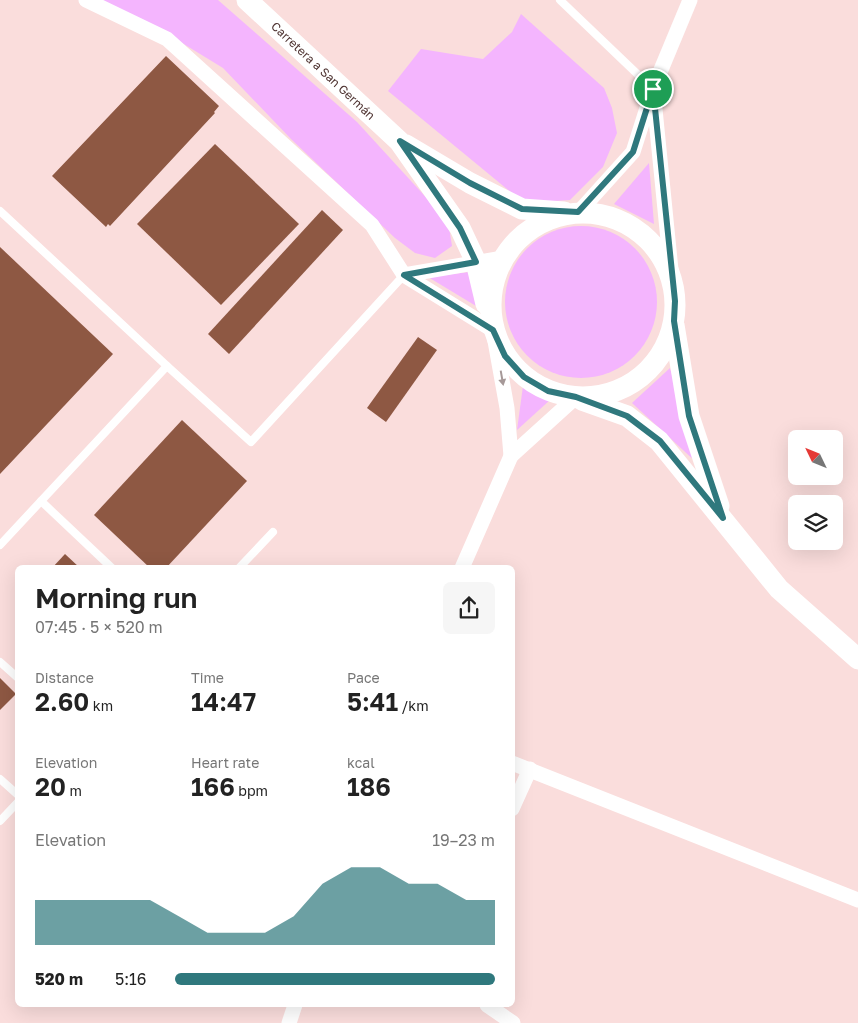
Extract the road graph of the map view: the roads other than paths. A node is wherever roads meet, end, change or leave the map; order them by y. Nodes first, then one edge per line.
1 (86, 0) edge
2 (247, 0) edge
3 (560, 0) edge
4 (690, 0) edge
5 (653, 89) junction
6 (400, 141) junction
7 (0, 211) edge
8 (578, 212) junction
9 (503, 258) junction
10 (476, 262) junction
11 (404, 275) junction
12 (672, 280) junction
13 (674, 321) junction
14 (493, 330) junction
15 (167, 366) junction
16 (576, 397) junction
17 (511, 456) junction
18 (41, 502) junction
19 (723, 518) junction
20 (273, 532) dead end
21 (0, 545) edge
22 (109, 565) edge
23 (242, 565) edge
24 (463, 565) edge
25 (858, 659) edge
26 (0, 662) edge
27 (15, 675) edge
28 (515, 763) edge
29 (530, 769) junction
30 (0, 779) edge
31 (15, 792) edge
32 (515, 802) edge
33 (15, 805) edge
34 (0, 820) edge
35 (858, 900) edge
36 (294, 1007) edge
37 (490, 1007) edge
38 (289, 1023) edge
39 (513, 1023) edge

1 - 11 street
2 - 6 main road, Carretera a San Germán
3 - 5 lane
4 - 5 street
5 - 8 street
5 - 12 street
6 - 8 main road, Carretera a San Germán
6 - 10 main road, Carretera a San Germán
7 - 15 lane
8 - 9 main road
8 - 12 main road, Carretera a San Germán
9 - 10 street
9 - 14 main road
10 - 11 street
10 - 14 main road, Carretera a San Germán
11 - 14 street
11 - 15 lane
12 - 13 main road, Carretera a San Germán
13 - 16 main road
13 - 19 main road
14 - 16 main road
14 -> 17 street
15 - 18 lane
16 - 17 street
16 - 19 main road
17 - 24 street
18 - 21 lane
18 - 22 lane
19 - 25 main road
20 - 23 lane
26 - 27 lane
28 - 29 street
29 - 32 street
29 - 35 street
30 - 31 lane
33 - 34 lane
36 - 38 street
37 - 39 street

